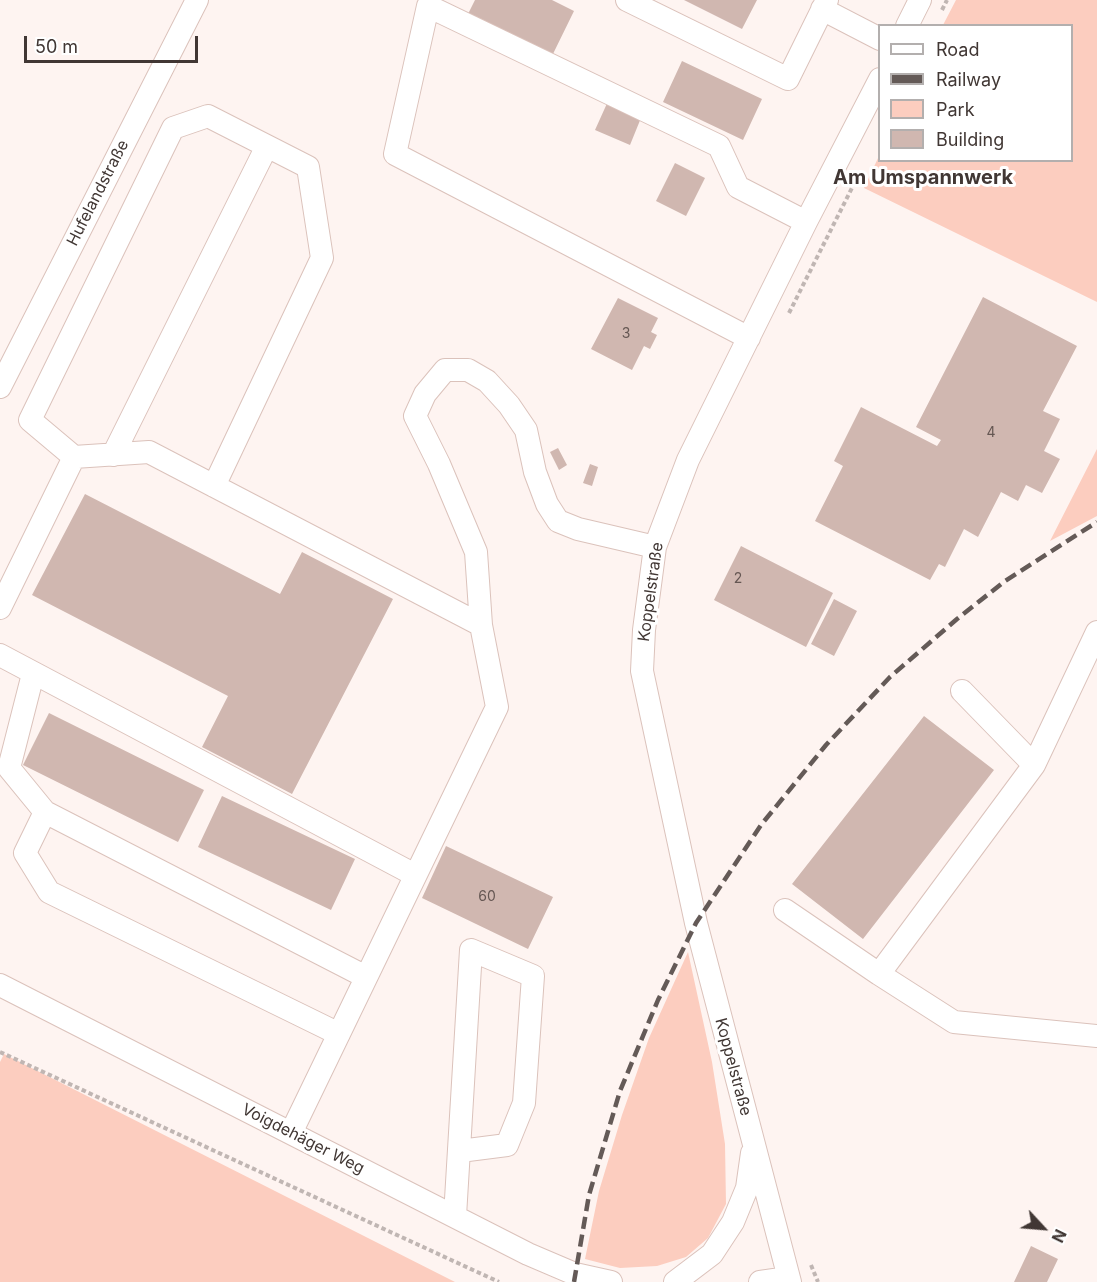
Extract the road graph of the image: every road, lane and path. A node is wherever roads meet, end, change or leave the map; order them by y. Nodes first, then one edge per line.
1 (197, 0) edge
2 (627, 0) edge
3 (920, 0) edge
4 (825, 5) edge
5 (908, 24) edge
6 (878, 38) edge
7 (878, 81) edge
8 (267, 146) junction
9 (864, 165) dead end
10 (806, 222) junction
11 (785, 321) dead end
12 (749, 338) junction
13 (0, 387) edge
14 (113, 455) junction
15 (74, 457) junction
16 (214, 486) junction
17 (655, 547) junction
18 (0, 608) edge
19 (481, 625) junction
20 (1097, 632) edge
21 (0, 655) edge
22 (33, 675) junction
23 (962, 691) dead end
24 (1034, 765) junction
25 (45, 812) junction
26 (415, 875) junction
27 (784, 910) dead end
28 (879, 974) junction
29 (366, 977) junction
30 (0, 985) edge
31 (339, 1034) junction
32 (1097, 1036) edge
33 (0, 1052) edge
34 (291, 1133) junction
35 (753, 1143) junction
36 (460, 1151) junction
37 (455, 1216) junction
38 (809, 1261) dead end
39 (789, 1280) edge
40 (499, 1282) edge
41 (611, 1282) edge
42 (675, 1282) edge
43 (760, 1282) edge
44 (818, 1282) edge

1 - 13 street, Hufelandstraße
2 - 4 street
3 - 5 street
4 - 6 street
7 - 10 street, Koppelstraße
8 - 14 street
8 - 15 street
8 - 16 street
9 - 11 path
10 - 12 street, Koppelstraße
10 - 12 street
12 - 17 street, Koppelstraße
14 - 15 street
14 - 16 street
15 - 18 street
16 - 19 street
17 - 19 street
17 - 35 street, Koppelstraße
19 - 26 street
20 - 24 street
21 - 22 street
22 - 25 street
22 - 26 street
23 - 24 street
24 - 28 street
25 - 29 street
25 - 31 street
26 - 29 street
27 - 28 street
28 - 32 street
29 - 31 street
30 - 34 street, Voigdehäger Weg
31 - 34 street
33 - 40 path
34 - 37 street, Voigdehäger Weg
35 - 39 street
35 - 42 street
36 - 36 street
36 - 37 street
37 - 41 street, Voigdehäger Weg
38 - 44 path
39 - 43 street

